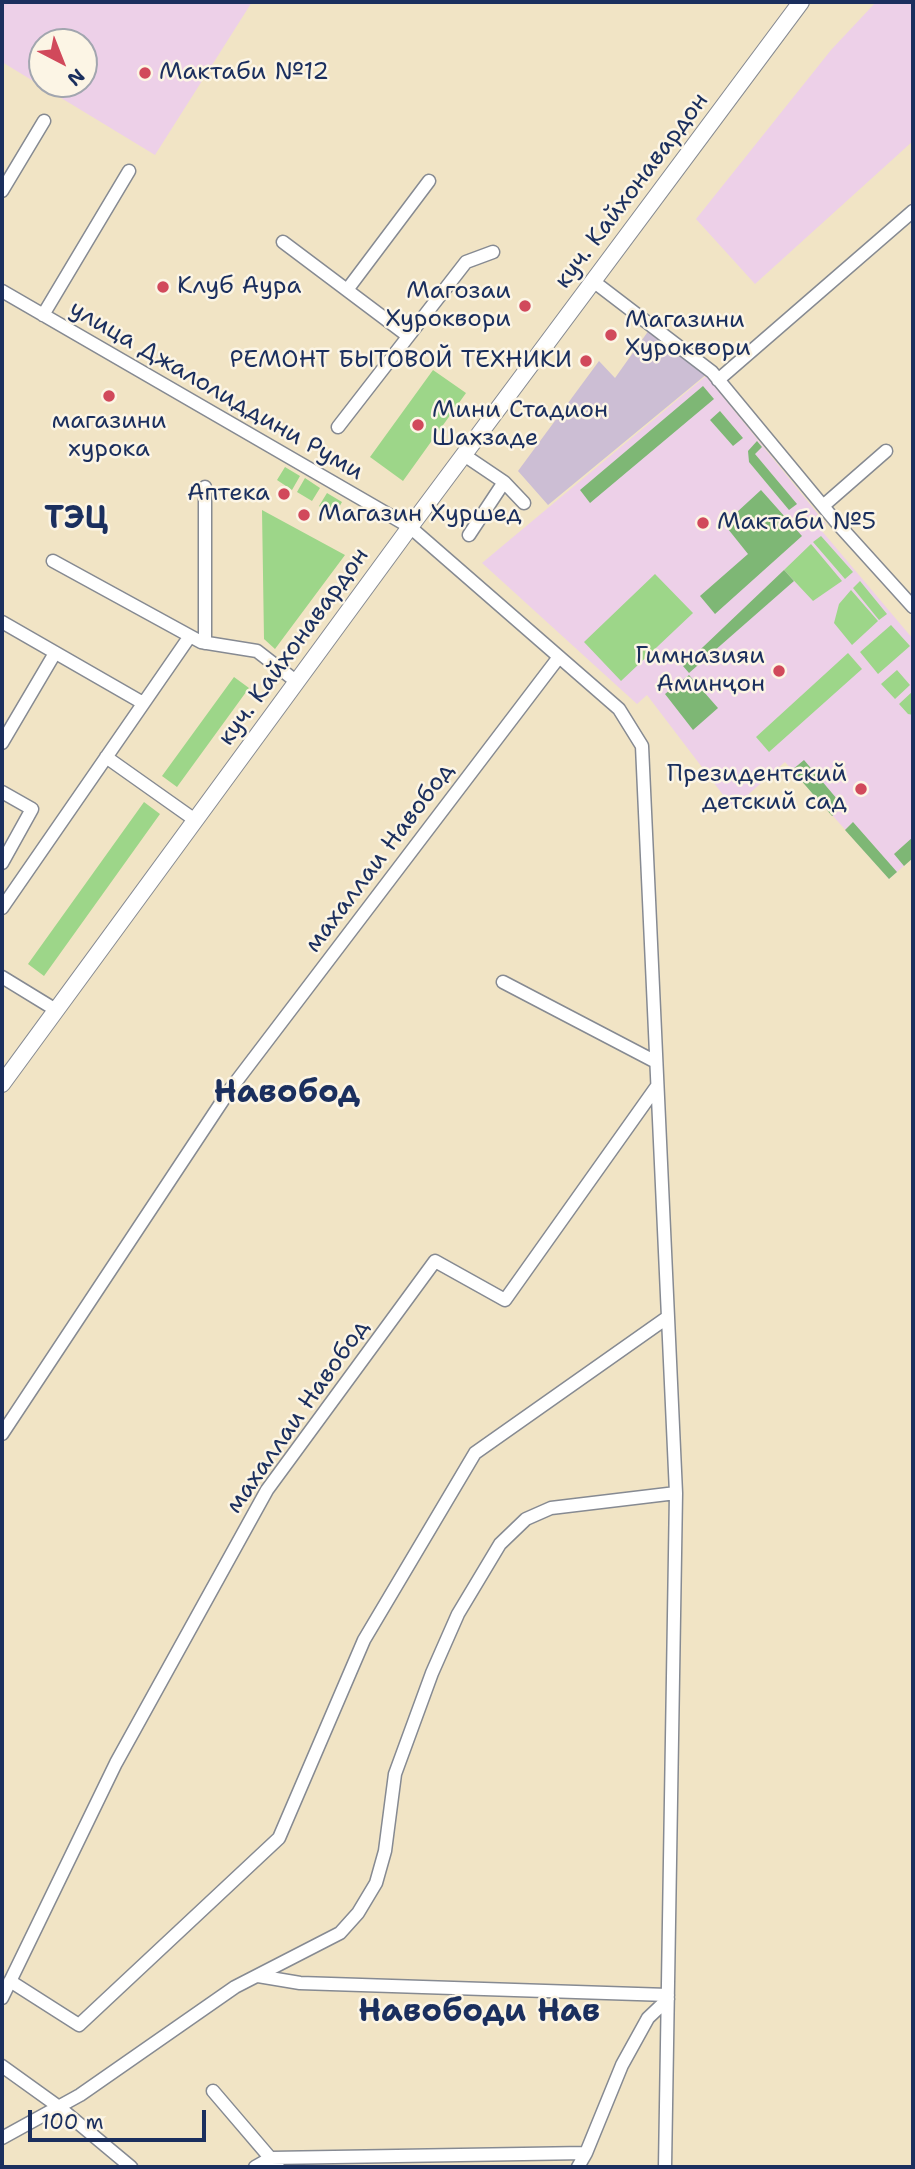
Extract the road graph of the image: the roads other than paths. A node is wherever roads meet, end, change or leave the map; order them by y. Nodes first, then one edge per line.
1 (801, 2) edge
2 (44, 121) dead end
3 (129, 172) dead end
4 (429, 181) dead end
5 (2, 191) edge
6 (913, 211) edge
7 (283, 242) dead end
8 (493, 252) dead end
9 (593, 281) junction
10 (347, 290) junction
11 (2, 291) edge
12 (43, 315) junction
13 (408, 336) junction
14 (718, 380) junction
15 (338, 427) dead end
16 (886, 450) dead end
17 (464, 454) junction
18 (504, 482) junction
19 (205, 486) dead end
20 (524, 503) dead end
21 (823, 506) junction
22 (410, 527) junction
23 (469, 536) dead end
24 (52, 561) dead end
25 (913, 607) edge
26 (2, 622) edge
27 (190, 636) junction
28 (205, 643) junction
29 (55, 653) junction
30 (559, 657) junction
31 (297, 681) junction
32 (143, 703) junction
33 (2, 743) edge
34 (106, 757) junction
35 (2, 792) edge
36 (195, 820) junction
37 (2, 863) edge
38 (2, 908) edge
39 (2, 976) edge
40 (503, 982) dead end
41 (56, 1010) junction
42 (656, 1062) junction
43 (2, 1084) edge
44 (657, 1086) junction
45 (668, 1317) junction
46 (2, 1434) edge
47 (676, 1493) junction
48 (258, 1976) junction
49 (10, 1981) junction
50 (668, 1997) junction
51 (2, 1998) edge
52 (2, 2066) edge
53 (213, 2091) dead end
54 (59, 2107) junction
55 (2, 2138) edge
56 (586, 2153) junction
57 (274, 2162) edge
58 (131, 2167) edge
59 (255, 2167) edge
60 (578, 2167) edge
61 (665, 2167) edge

1 - 9 main road, куч. Кайхонавардон
2 - 5 street
3 - 12 street
4 - 10 street
6 - 14 street
7 - 10 street
8 - 13 street
9 - 14 street
9 - 17 main road, куч. Кайхонавардон
10 - 13 street
11 - 12 street, улица Джалолиддини Руми
12 - 22 street, улица Джалолиддини Руми
13 - 15 street
14 - 21 street
16 - 21 street
17 - 18 street
17 - 22 main road, куч. Кайхонавардон
18 - 20 street
18 - 23 street
19 - 28 street
21 - 25 street
22 - 30 street, улица Джалолиддини Руми
22 - 31 main road, куч. Кайхонавардон
24 - 27 street
26 - 29 street
27 - 28 street
27 - 32 street
28 - 31 street
29 - 32 street
29 - 33 street
30 - 42 street, улица Джалолиддини Руми
30 - 46 street, махаллаи Навобод
31 - 36 main road, куч. Кайхонавардон
32 - 34 street
34 - 36 street
34 - 38 street
35 - 37 street
36 - 41 main road, куч. Кайхонавардон
39 - 41 street
40 - 42 street
41 - 43 main road, куч. Кайхонавардон
42 - 44 street, улица Джалолиддини Руми
44 - 45 street, улица Джалолиддини Руми
44 - 49 street, махаллаи Навобод
45 - 47 street, улица Джалолиддини Руми
45 - 49 street
47 - 48 street
47 - 50 street, улица Джалолиддини Руми
48 - 50 street
48 - 54 street
49 - 51 street, махаллаи Навобод
50 - 56 street
50 - 61 street, улица Джалолиддини Руми
52 - 54 street
53 - 57 street
54 - 55 street
54 - 58 street
56 - 57 street
56 - 60 street
57 - 59 street

